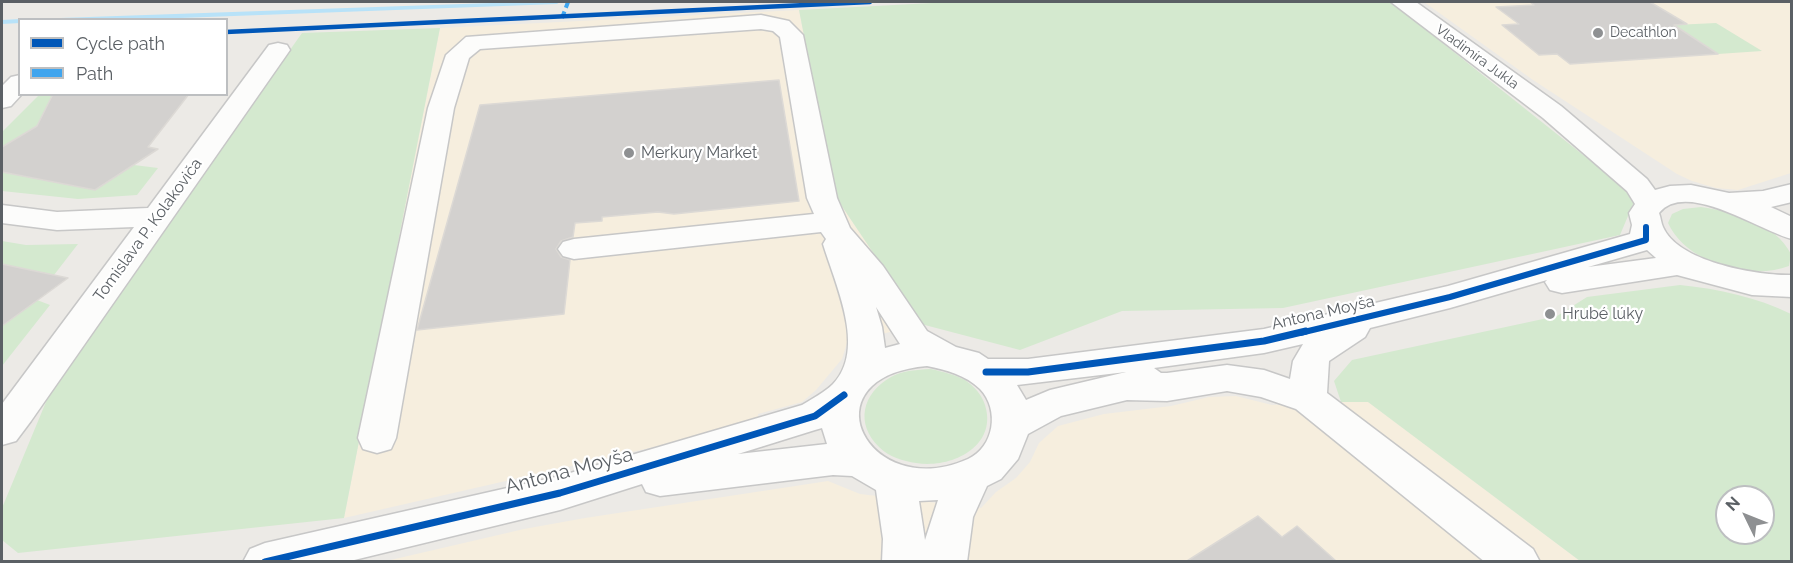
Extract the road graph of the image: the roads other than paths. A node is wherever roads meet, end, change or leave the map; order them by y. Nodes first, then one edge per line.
1 (1402, 2) edge
2 (278, 50) dead end
3 (18, 84) edge
4 (2, 99) edge
5 (1552, 112) junction
6 (1791, 193) edge
7 (1712, 198) junction
8 (2, 214) edge
9 (1648, 215) junction
10 (156, 217) junction
11 (833, 226) junction
12 (1791, 230) edge
13 (574, 249) dead end
14 (1697, 268) junction
15 (1791, 286) edge
16 (1450, 297) junction
17 (1377, 314) junction
18 (1242, 344) junction
19 (943, 355) junction
20 (986, 372) junction
21 (1126, 386) junction
22 (850, 387) junction
23 (1310, 399) junction
24 (10, 421) edge
25 (1013, 425) junction
26 (377, 438) dead end
27 (2, 445) edge
28 (878, 471) junction
29 (972, 476) junction
30 (560, 493) junction
31 (279, 558) edge
32 (242, 561) edge
33 (904, 561) edge
34 (945, 561) edge
35 (1518, 561) edge

1 - 5 street, Vladimíra Jukla
2 - 10 street, Tomislava P. Kolakoviča
3 - 4 street
5 - 7 street, Vladimíra Jukla
5 - 9 street, Vladimíra Jukla
6 - 7 street
7 - 9 street
7 - 12 street
8 - 10 street
9 - 14 street, Vladimíra Jukla
9 - 16 street, Antona Moyša
10 - 24 street, Tomislava P. Kolakoviča
11 - 13 street
11 - 19 street
11 - 22 street
11 - 26 street
14 - 15 street
14 - 16 street, Antona Moyša
16 - 17 street, Antona Moyša
17 - 18 street, Antona Moyša
17 - 23 street
18 - 20 street, Antona Moyša
18 - 21 street, Antona Moyša
19 - 20 street
19 - 22 street
20 - 25 street
21 - 23 street
21 - 25 street, Antona Moyša
22 - 28 street
22 - 30 street, Antona Moyša
23 - 35 street
24 - 27 street, Tomislava P. Kolakoviča
25 - 29 street
28 - 29 street
28 - 30 street, Antona Moyša
28 - 33 street
29 - 34 street
30 - 31 street, Antona Moyša
31 - 32 street, Antona Moyša

